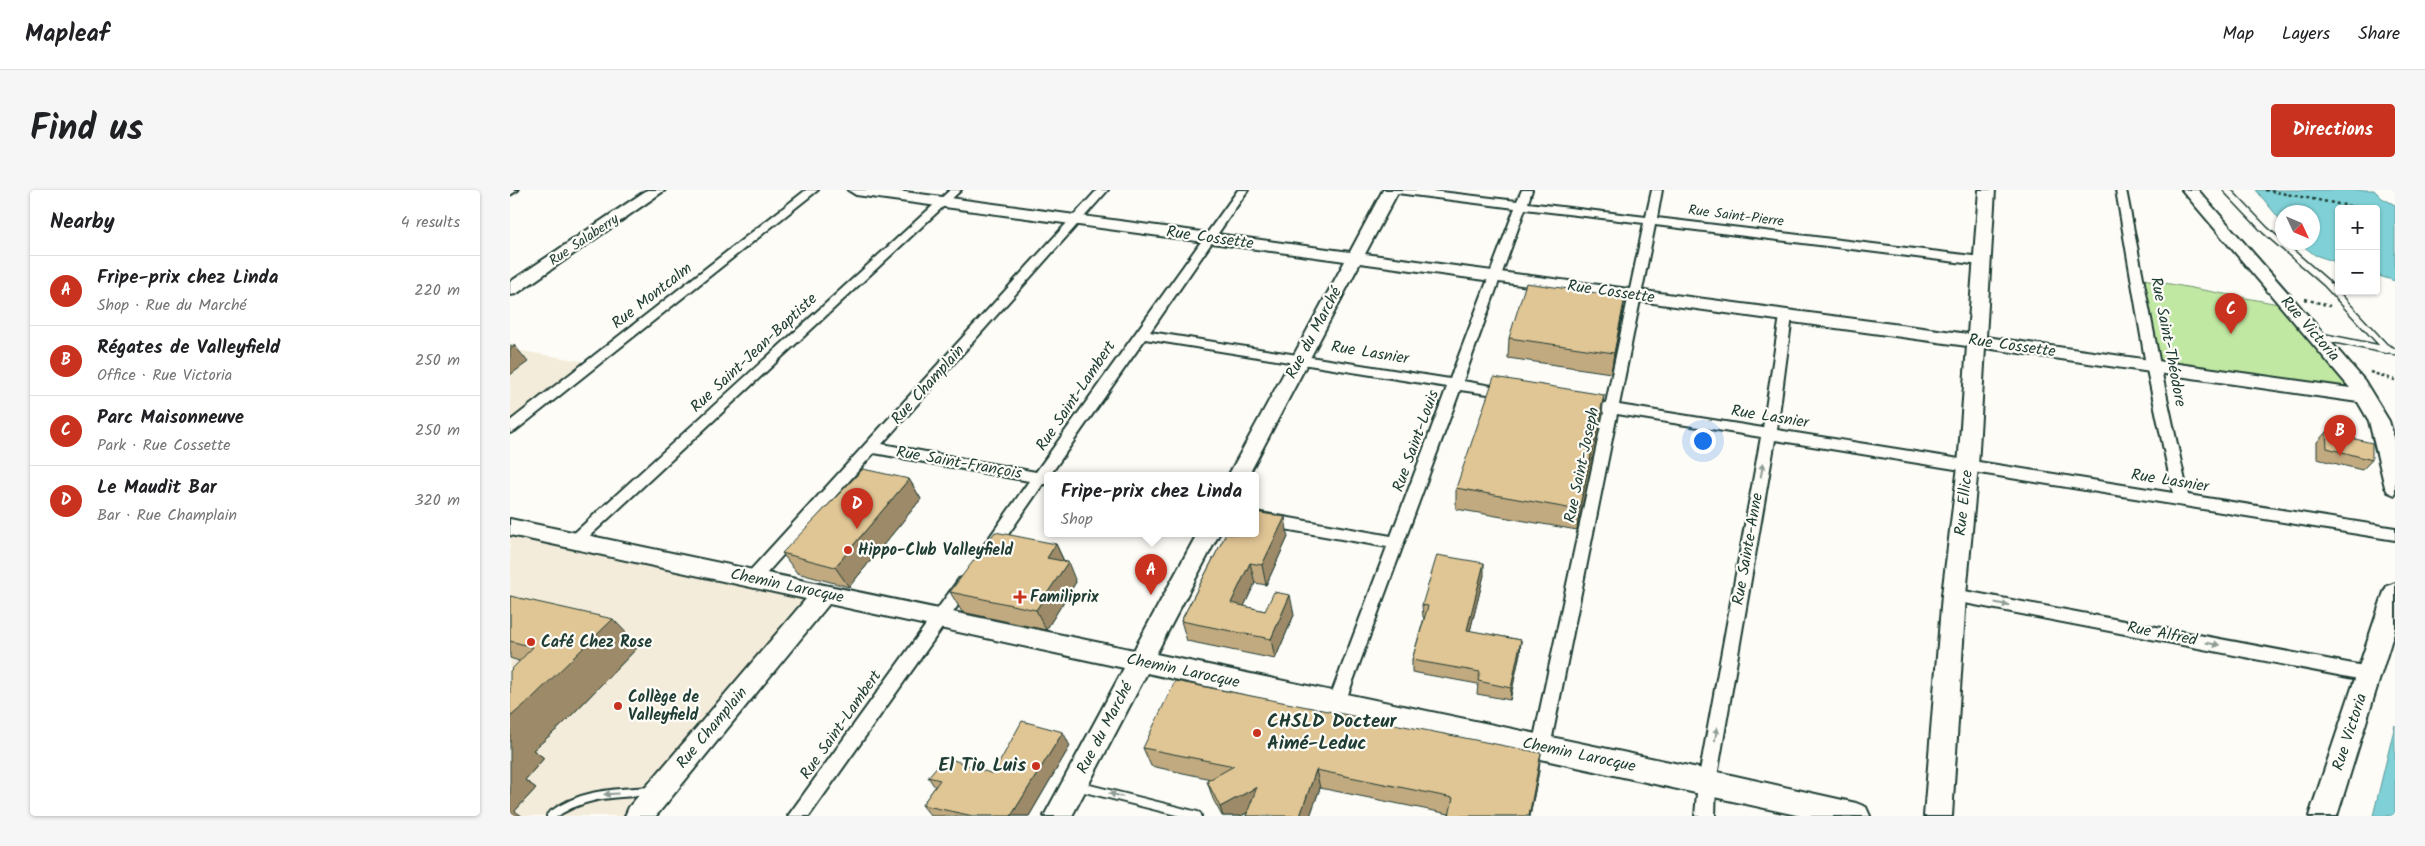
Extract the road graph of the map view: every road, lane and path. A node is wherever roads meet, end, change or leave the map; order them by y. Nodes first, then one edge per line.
1 (657, 190) edge
2 (813, 190) edge
3 (856, 190) edge
4 (956, 190) edge
5 (1103, 190) edge
6 (1243, 190) edge
7 (1391, 190) edge
8 (1397, 190) edge
9 (1527, 190) edge
10 (1656, 190) edge
11 (1987, 190) edge
12 (2121, 190) edge
13 (2190, 190) edge
14 (2227, 190) edge
15 (2266, 190) edge
16 (943, 202) junction
17 (1521, 205) junction
18 (2344, 205) edge
19 (1076, 220) junction
20 (1650, 221) junction
21 (1209, 238) junction
22 (1355, 258) junction
23 (1981, 262) junction
24 (1495, 276) junction
25 (510, 290) edge
26 (1635, 295) junction
27 (2301, 297) dead end
28 (2331, 306) dead end
29 (1786, 316) junction
30 (1140, 334) junction
31 (2316, 336) junction
32 (1976, 342) junction
33 (2393, 351) edge
34 (1301, 359) junction
35 (2153, 366) junction
36 (1455, 384) junction
37 (1523, 395) edge
38 (2365, 397) junction
39 (1572, 403) edge
40 (1611, 409) junction
41 (510, 428) edge
42 (1769, 434) junction
43 (871, 447) junction
44 (1968, 466) junction
45 (1049, 472) edge
46 (1240, 472) edge
47 (1044, 479) edge
48 (2395, 487) edge
49 (2182, 500) junction
50 (1259, 519) edge
51 (510, 527) edge
52 (2395, 534) edge
53 (1206, 537) edge
54 (575, 541) junction
55 (1396, 543) junction
56 (752, 579) junction
57 (2395, 592) edge
58 (824, 594) junction
59 (1954, 595) junction
60 (939, 619) junction
61 (1140, 661) junction
62 (2369, 674) junction
63 (1337, 703) junction
64 (1541, 747) junction
65 (1707, 782) junction
66 (1074, 785) junction
67 (660, 791) junction
68 (551, 816) edge
69 (639, 816) edge
70 (798, 816) edge
71 (1058, 816) edge
72 (1197, 816) edge
73 (1705, 816) edge
74 (1856, 816) edge
75 (1938, 816) edge
76 (2323, 816) edge

1 - 25 street, Rue Salaberry
2 - 41 street, Rue Montcalm
3 - 16 street, Rue Cossette
4 - 16 street, Rue Saint-Jean-Baptiste
5 - 19 street, Rue Champlain
6 - 21 street, Rue Saint-Lambert
7 - 22 street, Rue du Marché
8 - 17 street, Rue Saint-Pierre
9 - 17 street, Rue Saint-Louis
10 - 20 street, Rue Saint-Joseph
11 - 23 street, Rue Ellice
12 - 35 street, Rue Saint-Théodore
13 - 31 street, Rue Victoria
14 - 33 lane
15 - 18 path
16 - 19 street, Rue Cossette
16 - 54 street, Rue Saint-Jean-Baptiste
17 - 20 street, Rue Saint-Pierre
17 - 24 street, Rue Saint-Louis
19 - 21 street, Rue Cossette
19 - 43 street, Rue Champlain
20 - 23 street, Rue Saint-Pierre
20 - 26 street, Rue Saint-Joseph
21 - 22 street, Rue Cossette
21 - 30 street, Rue Saint-Lambert
22 - 24 street, Rue Cossette
22 - 34 street, Rue du Marché
23 - 32 street, Rue Ellice
24 - 26 street, Rue Cossette
24 - 36 street, Rue Saint-Louis
26 - 29 street, Rue Cossette
26 - 40 street, Rue Saint-Joseph
27 - 28 path
29 - 32 street, Rue Cossette
29 - 42 street, Rue Sainte-Anne
30 - 34 street, Rue Lasnier
30 - 45 street, Rue Saint-Lambert
31 - 33 lane
31 - 38 street, Rue Victoria
32 - 35 street, Rue Cossette
32 - 44 street, Rue Ellice
34 - 36 street, Rue Lasnier
34 - 46 street, Rue du Marché
35 - 38 street, Rue Cossette
35 - 49 street, Rue Saint-Théodore
36 - 37 street, Rue Lasnier
36 - 55 street, Rue Saint-Louis
38 - 48 street, Rue Victoria
39 - 40 street, Rue Lasnier
40 - 42 street, Rue Lasnier
40 - 64 street, Rue Saint-Joseph
42 - 44 street, Rue Lasnier
65 -> 42 street, Rue Sainte-Anne
43 - 47 street, Rue Saint-François
43 - 56 street, Rue Champlain
44 - 49 street, Rue Lasnier
44 - 59 street, Rue Ellice
47 - 60 street, Rue Saint-Lambert
49 - 52 street, Rue Lasnier
50 - 55 street
51 - 54 street, Chemin Larocque
53 - 61 street, Rue du Marché
54 - 56 street, Chemin Larocque
55 - 63 street, Rue Saint-Louis
56 - 58 street, Chemin Larocque
57 - 62 street, Rue Victoria
58 - 60 street, Chemin Larocque
58 - 67 street, Rue Champlain
59 -> 62 street, Rue Alfred
59 - 75 street, Rue Ellice
60 - 61 street, Chemin Larocque
60 - 70 street, Rue Saint-Lambert
61 - 63 street, Chemin Larocque
61 - 66 street, Rue du Marché
62 - 76 street, Rue Victoria
63 - 64 street, Chemin Larocque
64 - 65 street, Chemin Larocque
65 - 73 street, Rue Sainte-Anne
65 - 74 street, Chemin Larocque
66 - 71 street, Rue du Marché
72 -> 66 lane
67 -> 68 lane
67 - 69 street, Rue Champlain

